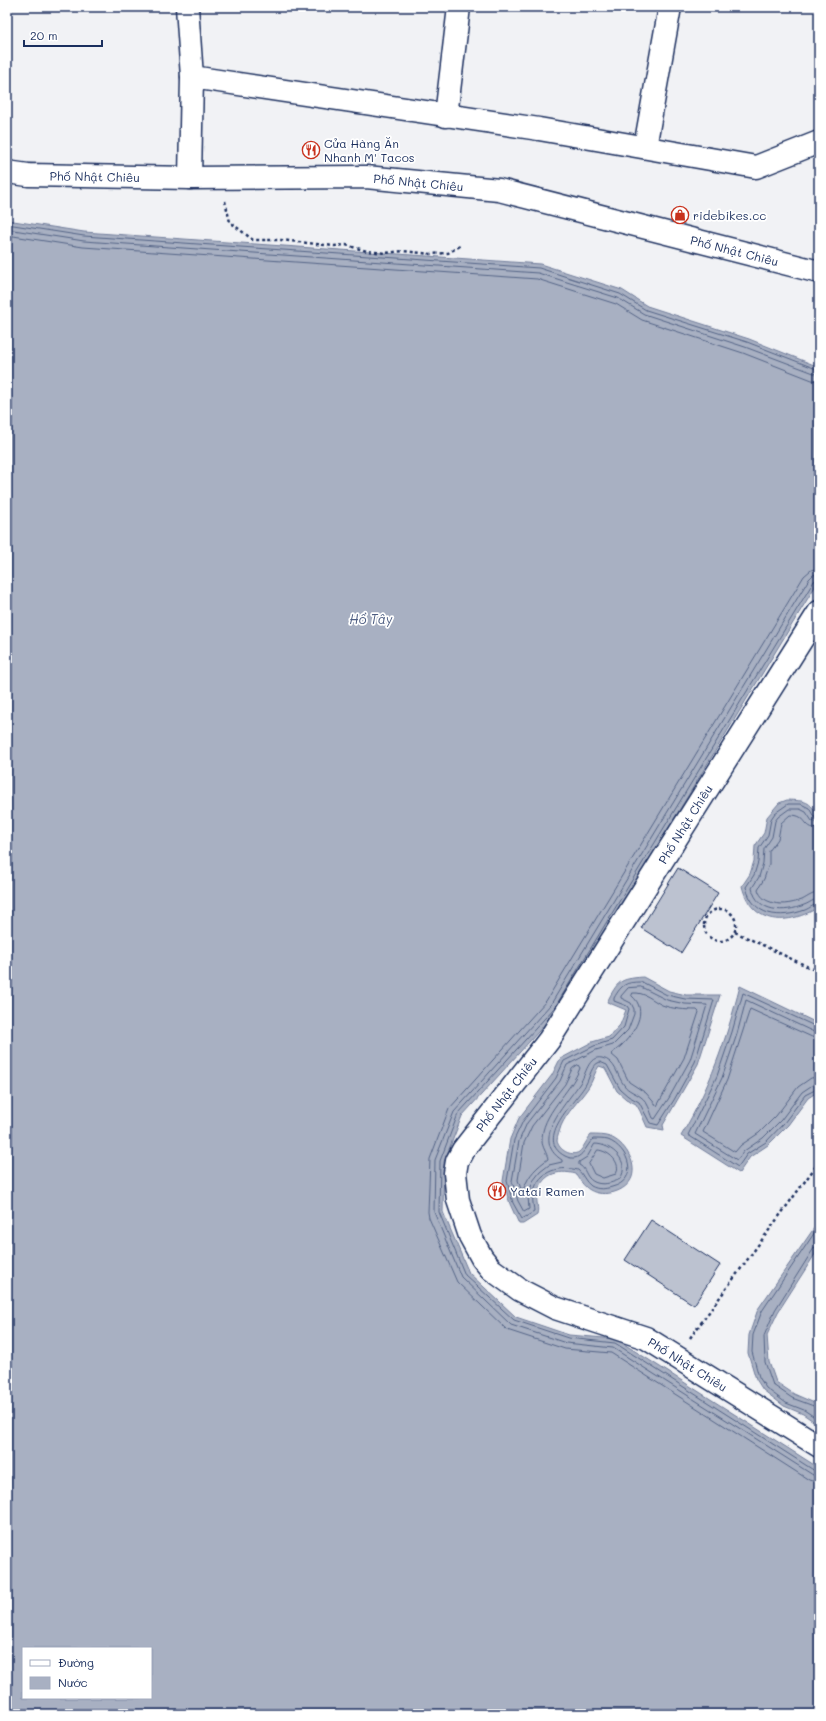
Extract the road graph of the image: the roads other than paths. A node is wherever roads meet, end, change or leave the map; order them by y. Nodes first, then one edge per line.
1 (187, 7) edge
2 (459, 7) edge
3 (670, 7) edge
4 (192, 77) junction
5 (446, 116) junction
6 (819, 142) edge
7 (645, 147) junction
8 (7, 172) edge
9 (190, 178) junction
10 (819, 272) edge
11 (819, 612) edge
12 (819, 1446) edge

1 - 4 street
2 - 5 street
3 - 7 street
4 - 5 street
4 - 9 street
5 - 7 street
6 - 7 street
8 - 9 street, Phố Nhật Chiêu
9 - 10 street, Phố Nhật Chiêu
11 - 12 street, Phố Nhật Chiêu

